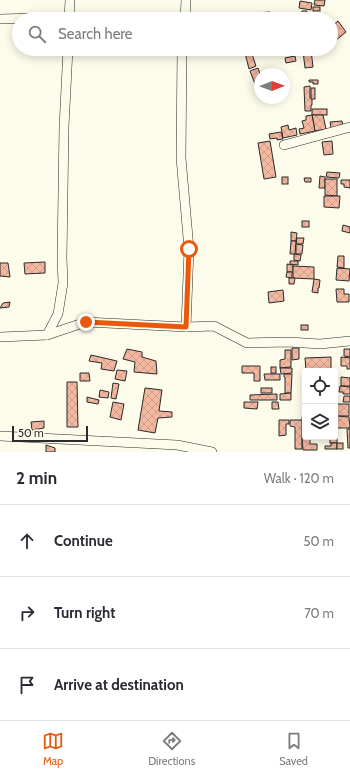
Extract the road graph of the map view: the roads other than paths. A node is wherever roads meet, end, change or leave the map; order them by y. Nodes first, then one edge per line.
1 (70, 0) edge
2 (186, 0) edge
3 (69, 12) edge
4 (185, 12) edge
5 (0, 19) edge
6 (12, 19) edge
7 (68, 56) edge
8 (182, 56) edge
9 (350, 127) edge
10 (284, 145) dead end
11 (186, 327) junction
12 (47, 335) junction
13 (0, 336) edge
14 (350, 341) edge
15 (0, 436) edge
16 (212, 452) edge

1 - 3 street
2 - 4 street
5 - 6 street
7 - 12 street
8 - 11 street
9 - 10 street
11 - 12 street
11 - 14 street
12 - 13 street
15 - 16 street

